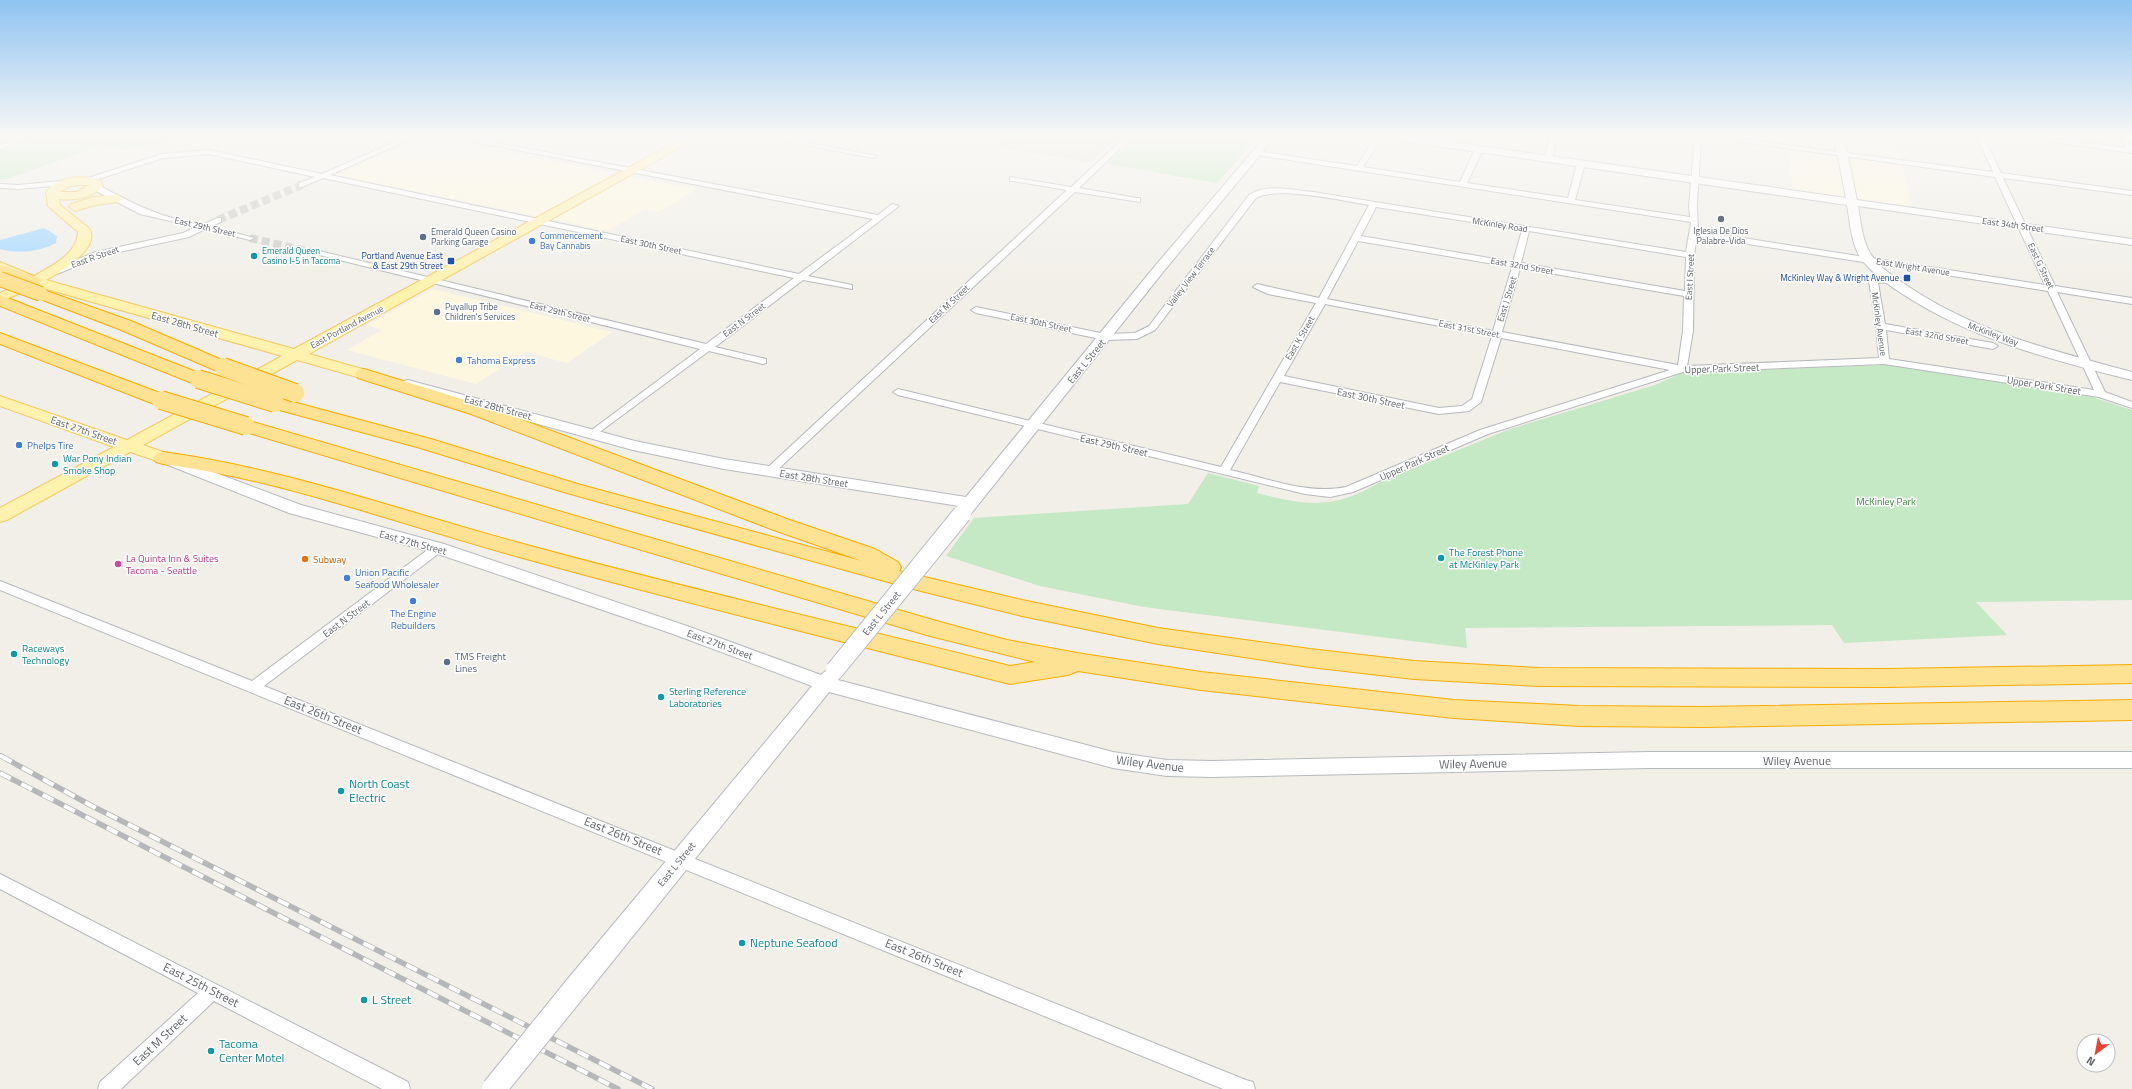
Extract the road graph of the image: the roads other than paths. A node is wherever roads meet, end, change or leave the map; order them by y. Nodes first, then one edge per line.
1 (28, 188) edge
2 (69, 188) edge
3 (79, 188) junction
4 (99, 188) edge
5 (380, 188) edge
6 (600, 188) edge
7 (720, 188) edge
8 (1065, 188) edge
9 (1228, 188) edge
10 (1487, 188) edge
11 (1575, 188) edge
12 (1694, 188) edge
13 (1745, 188) edge
14 (1849, 188) edge
15 (2004, 188) edge
16 (2091, 188) edge
17 (1072, 189) junction
18 (1263, 191) joint
19 (52, 193) junction
20 (2132, 193) edge
21 (115, 199) junction
22 (1137, 200) dead end
23 (1572, 201) junction
24 (1852, 202) junction
25 (1374, 204) junction
26 (895, 206) dead end
27 (63, 215) junction
28 (880, 218) junction
29 (218, 220) tunnel mouth
30 (1694, 220) junction
31 (539, 221) junction
32 (202, 227) junction
33 (2022, 227) junction
34 (1526, 229) junction
35 (1694, 233) junction
36 (250, 238) tunnel mouth
37 (1356, 238) junction
38 (2132, 242) edge
39 (311, 252) tunnel mouth
40 (1690, 255) junction
41 (1869, 260) junction
42 (1517, 265) junction
43 (0, 266) edge
44 (0, 270) edge
45 (801, 277) junction
46 (0, 279) edge
47 (1891, 280) junction
48 (431, 281) junction
49 (849, 287) dead end
50 (1257, 287) dead end
51 (37, 288) junction
52 (2052, 288) junction
53 (1689, 294) junction
54 (0, 299) edge
55 (1322, 300) junction
56 (2132, 301) edge
57 (976, 310) dead end
58 (1881, 326) junction
59 (345, 329) junction
60 (1496, 334) junction
61 (1105, 337) junction
62 (0, 338) edge
63 (256, 344) junction
64 (1993, 346) dead end
65 (707, 348) junction
66 (0, 349) edge
67 (295, 355) junction
68 (1884, 360) junction
69 (763, 361) dead end
70 (2087, 364) junction
71 (1682, 369) junction
72 (357, 372) junction
73 (2132, 376) edge
74 (1277, 378) junction
75 (898, 392) dead end
76 (2101, 394) junction
77 (161, 400) junction
78 (0, 401) edge
79 (2132, 405) edge
80 (1465, 409) joint
81 (1034, 426) junction
82 (593, 434) junction
83 (424, 443) junction
84 (128, 446) junction
85 (163, 458) junction
86 (770, 471) junction
87 (1224, 471) junction
88 (1330, 494) joint
89 (966, 509) junction
90 (0, 516) edge
91 (438, 548) junction
92 (916, 583) junction
93 (0, 585) edge
94 (1083, 664) junction
95 (2132, 669) edge
96 (2132, 674) edge
97 (830, 677) junction
98 (1890, 678) junction
99 (254, 687) junction
100 (2132, 710) edge
101 (2132, 760) edge
102 (680, 859) junction
103 (0, 881) edge
104 (212, 990) junction
105 (107, 1089) edge
106 (401, 1089) edge
107 (494, 1089) edge
108 (1246, 1089) edge

1 - 19 street, East 29th Street
2 - 3 street, East 29th Street
3 - 19 main road
3 - 21 street, East 29th Street
3 - 27 main road
4 - 21 street, East 29th Street
5 - 31 street, East 30th Street
6 - 31 main road, East Portland Avenue
7 - 28 street
8 - 17 street
9 - 61 street, East L Street
10 - 23 street
11 - 23 street
12 - 30 street, East I Street
13 - 24 street, East 34th Street
14 - 24 street
15 - 33 street, East G Street
16 - 20 street
17 - 22 street
17 - 86 street, East M Street
18 - 25 street, McKinley Road
18 - 61 street, Valley View Terrace
19 - 27 main road
21 - 27 main road
21 - 32 street, East 29th Street
23 - 30 street
24 - 33 street, East 34th Street
24 - 41 street
25 - 34 street, McKinley Road
25 - 37 street, East K Street
26 - 28 street, East N Street
27 - 51 main road
28 - 45 street, East N Street
29 - 32 street, East R Street
30 - 35 street, East I Street
31 - 45 street, East 30th Street
31 - 48 main road, East Portland Avenue
32 - 36 street, East 29th Street
32 - 51 street, East R Street
33 - 38 street, East 34th Street
33 - 52 street, East G Street
34 - 40 street, McKinley Road
34 - 42 street, East J Street
35 - 40 street, East I Street
35 - 41 street, East Wright Avenue
37 - 42 street, East 32nd Street
37 - 55 street, East K Street
39 - 48 street, East 29th Street
40 - 53 street, East I Street
41 - 47 street, McKinley Way
41 - 52 street, East Wright Avenue
42 - 53 street, East 32nd Street
42 - 60 street, East J Street
43 - 51 main road, East 28th Street
44 - 51 highway
45 - 49 street, East 30th Street
45 - 65 street, East N Street
46 - 51 highway, bridge
47 - 58 street, McKinley Avenue
47 - 70 street, McKinley Way
48 - 59 main road, East Portland Avenue
48 - 65 street, East 29th Street
50 - 55 street, East 31st Street
51 - 54 main road
51 - 63 main road, East 28th Street
51 - 83 highway, bridge
52 - 56 street, East Wright Avenue
52 - 70 street, East G Street
53 - 71 street, East I Street
54 - 83 highway, bridge
55 - 60 street, East 31st Street
55 - 74 street, East K Street
57 - 61 street, East 30th Street
58 - 64 street, East 32nd Street
58 - 68 street, McKinley Avenue
59 - 63 main road
59 - 67 main road, East Portland Avenue
59 - 72 main road
60 - 71 street, East 31st Street
60 - 80 street, East J Street
61 - 81 street, East L Street
62 - 77 highway
63 - 67 main road, East 28th Street
65 - 69 street, East 29th Street
65 - 82 street, East N Street
66 - 77 highway
67 - 72 main road, East 28th Street
67 - 84 main road, East Portland Avenue
68 - 71 street, Upper Park Street
68 - 76 street, Upper Park Street
70 - 73 street, McKinley Way
70 - 76 street, East G Street
71 - 88 street, Upper Park Street
72 - 82 street, East 28th Street
72 - 92 highway
74 - 80 street, East 30th Street
74 - 87 street, East K Street
75 - 81 street, East 29th Street
76 - 79 street, Upper Park Street
77 - 94 highway, bridge
78 - 84 main road, East 27th Street
81 - 87 street, East 29th Street
81 - 89 street, East L Street
82 - 86 street, East 28th Street
83 - 92 highway
84 - 85 main road, East 27th Street
84 - 90 main road, East Portland Avenue
85 - 91 street, East 27th Street
85 - 94 highway
86 - 89 street, East 28th Street
87 - 88 street, East 29th Street
89 - 97 street, East L Street, bridge
91 - 97 street, East 27th Street
91 - 99 street, East N Street
92 - 98 highway
93 - 99 street, East 26th Street
94 - 100 highway
95 - 98 highway
96 - 98 highway
97 - 101 street, Wiley Avenue
97 - 102 street, East L Street
99 - 102 street, East 26th Street
102 - 107 street, East L Street, bridge
102 - 108 street, East 26th Street
103 - 104 street, East 25th Street
104 - 105 street, East M Street
104 - 106 street, East 25th Street

